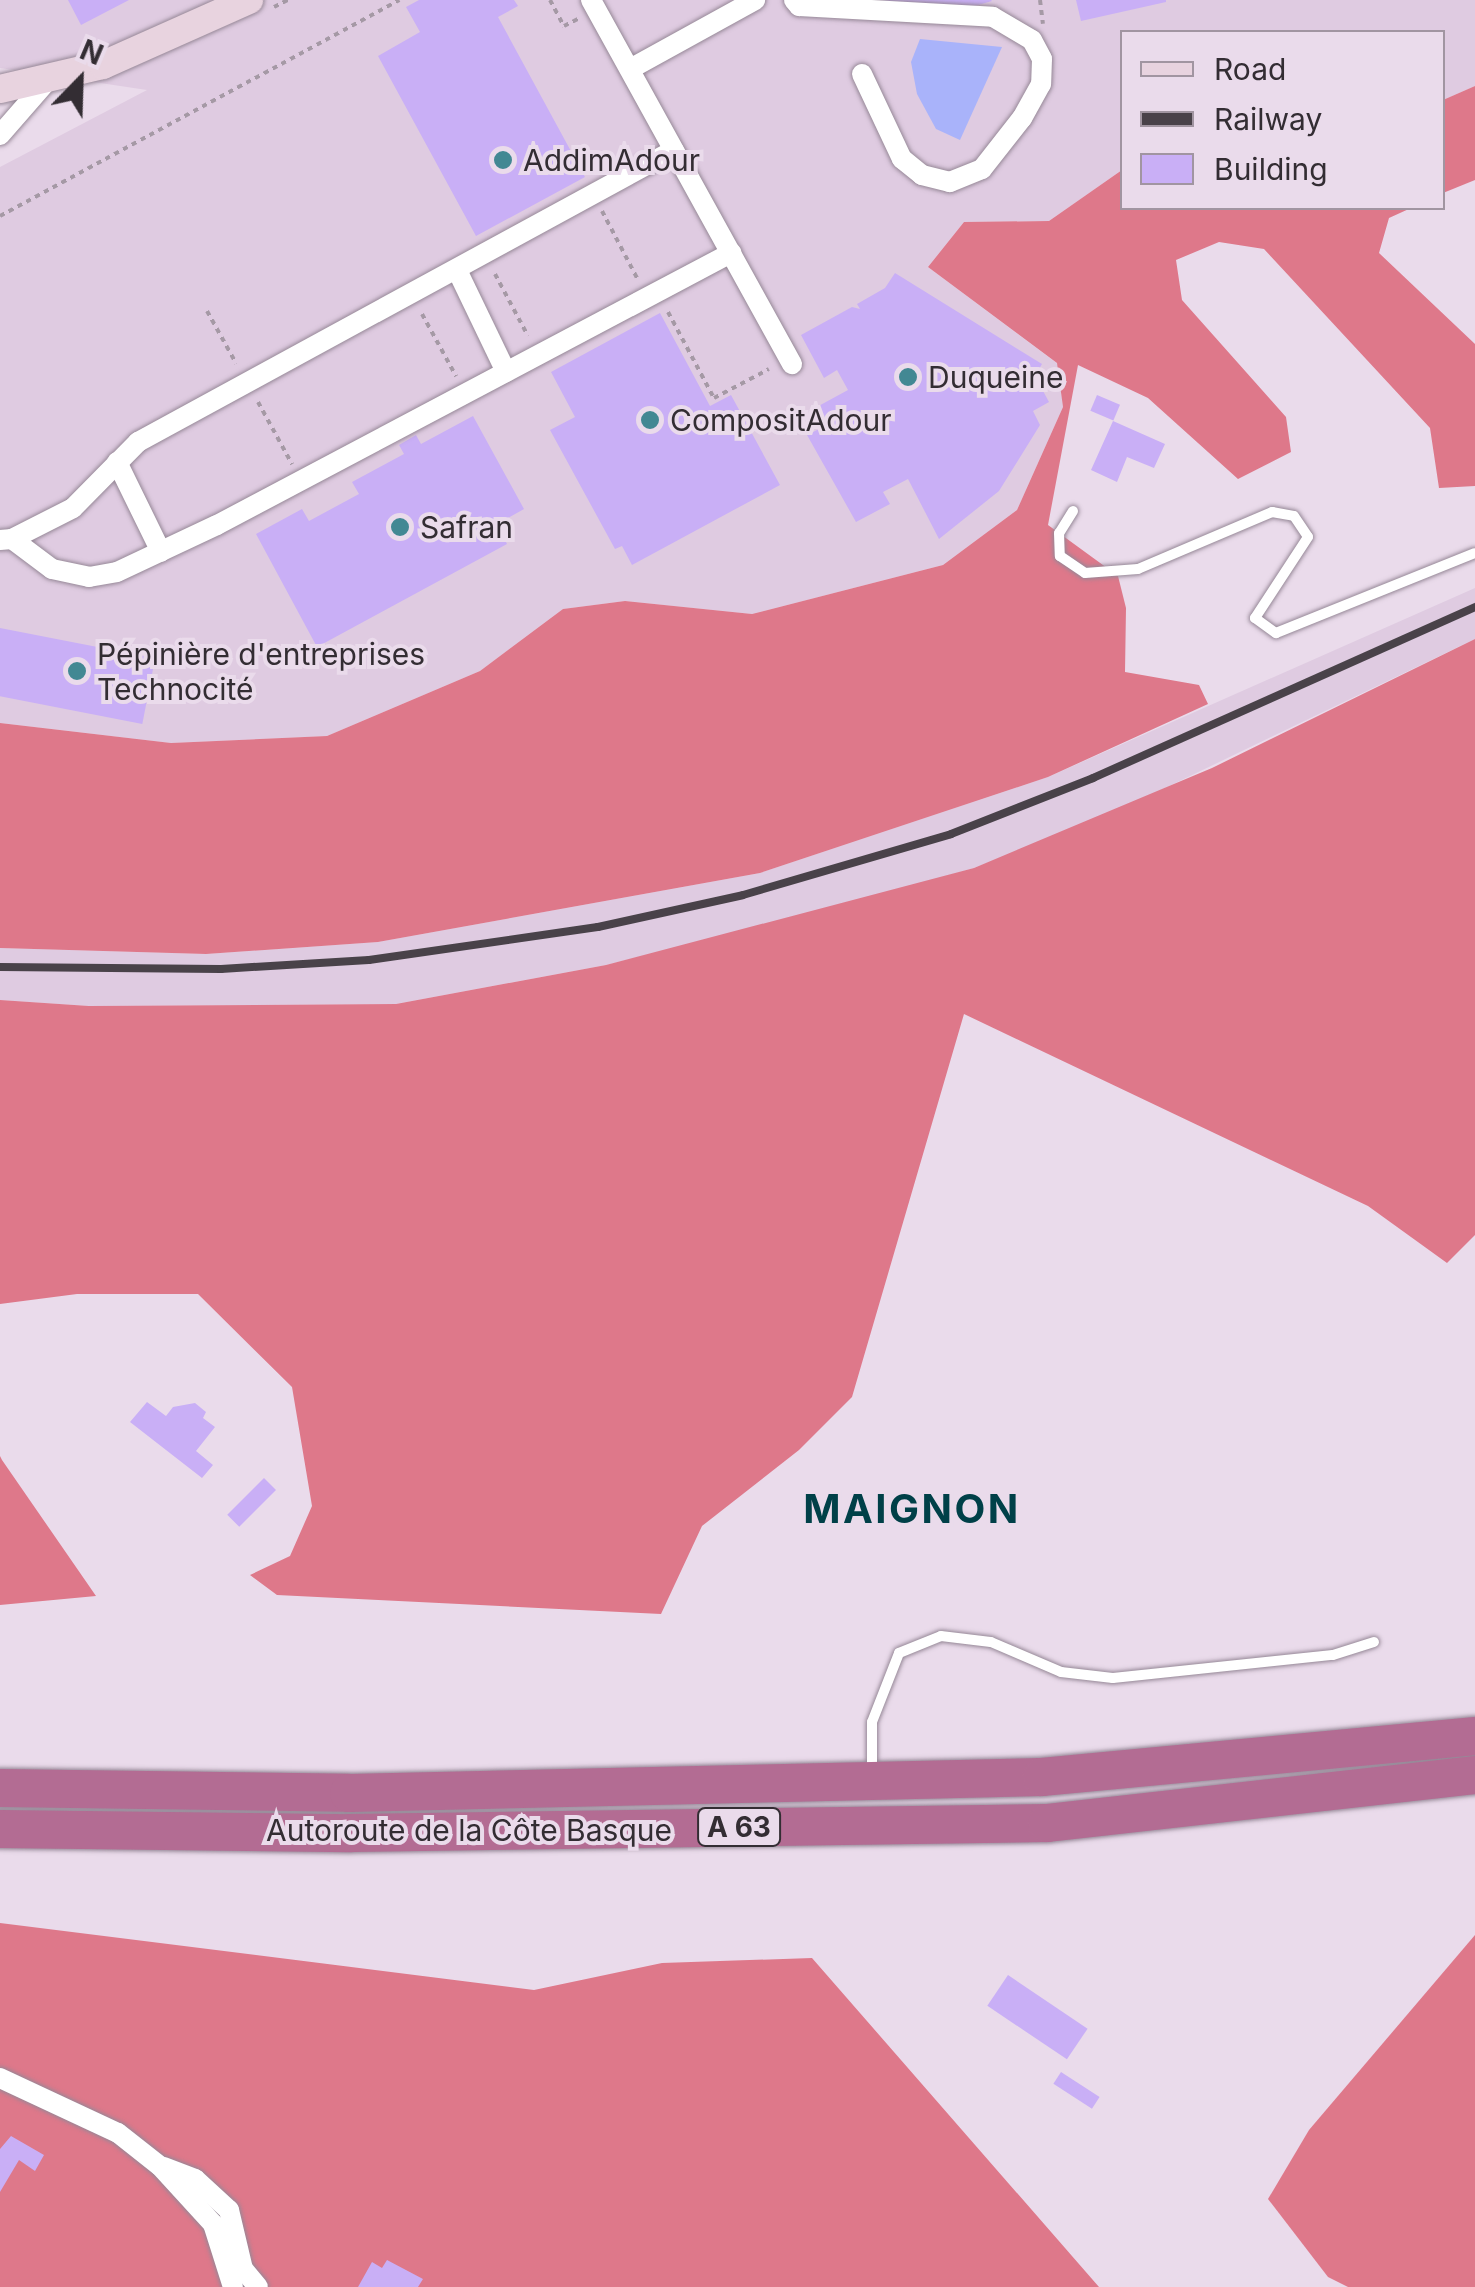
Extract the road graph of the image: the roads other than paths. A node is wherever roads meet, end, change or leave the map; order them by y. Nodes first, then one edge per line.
1 (249, 0) edge
2 (591, 0) edge
3 (755, 0) edge
4 (794, 0) edge
5 (730, 4) edge
6 (630, 70) junction
7 (862, 74) dead end
8 (48, 80) junction
9 (0, 89) edge
10 (0, 135) edge
11 (674, 150) junction
12 (731, 253) junction
13 (457, 270) junction
14 (783, 365) road end
15 (506, 372) junction
16 (117, 462) junction
17 (1074, 511) dead end
18 (6, 540) edge
19 (161, 552) junction
20 (1475, 554) edge
21 (1374, 1642) dead end
22 (1475, 1736) edge
23 (1475, 1775) edge
24 (872, 1781) junction
25 (0, 1788) edge
26 (0, 1829) edge
27 (0, 2078) edge
28 (160, 2166) junction
29 (233, 2287) edge
30 (258, 2287) edge

1 - 8 main road
2 - 6 street
3 - 5 street
4 - 7 street
5 - 6 street
6 - 11 street
8 - 9 main road
8 - 10 street
11 - 12 street
11 - 13 street
12 - 14 street
12 - 15 street
13 - 15 street
13 - 16 street
15 - 19 street
16 - 18 street
16 - 19 street
17 - 20 lane
18 - 19 street
21 - 24 lane
22 - 24 highway, Autoroute de la Côte Basque / A 63
23 - 26 highway, Autoroute de la Côte Basque / A 63
24 - 25 highway, Autoroute de la Côte Basque / A 63
27 - 28 street
28 - 29 street
28 - 30 street

